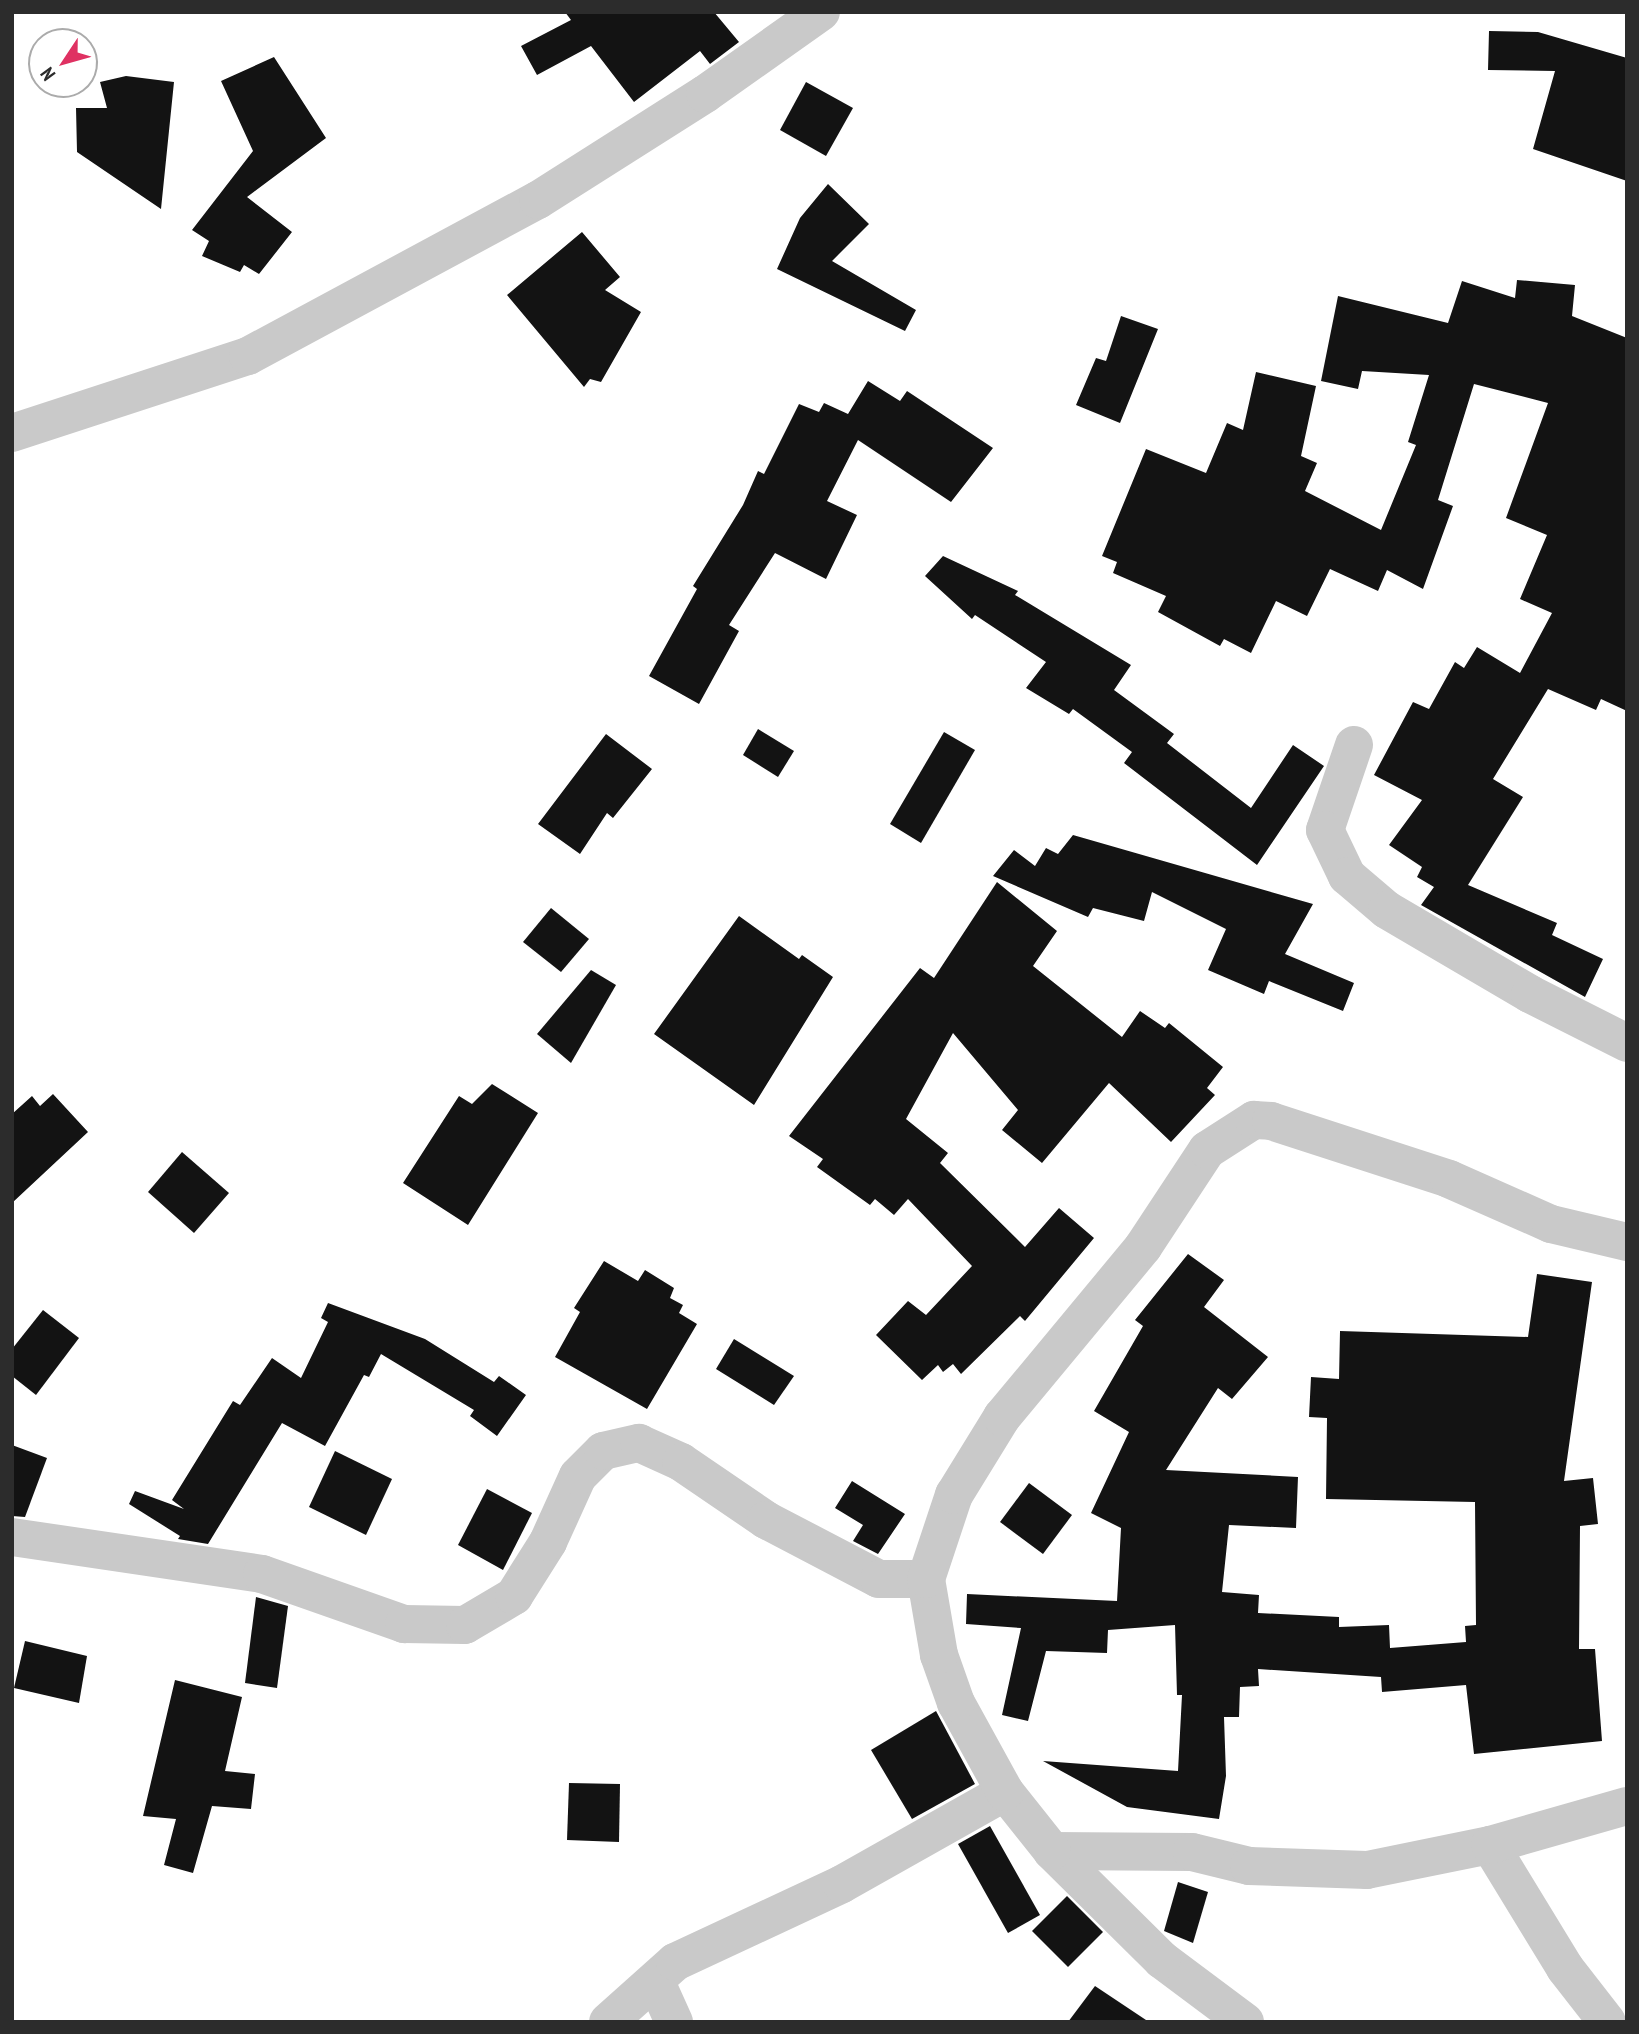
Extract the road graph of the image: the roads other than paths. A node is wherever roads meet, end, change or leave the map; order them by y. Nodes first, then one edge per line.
1 (821, 12) edge
2 (12, 433) edge
3 (1354, 745) dead end
4 (1627, 1043) edge
5 (1627, 1242) edge
6 (12, 1536) edge
7 (926, 1578) junction
8 (1004, 1792) junction
9 (1627, 1806) edge
10 (1490, 1844) junction
11 (1052, 1851) junction
12 (656, 1982) junction
13 (608, 2022) edge
14 (674, 2022) edge
15 (1245, 2022) edge
16 (1607, 2022) edge

1 - 2 street
3 - 4 street
5 - 7 street
6 - 7 street
7 - 8 street
8 - 11 street
8 - 12 street
9 - 10 street
10 - 11 street
10 - 16 street
11 - 15 street
12 - 13 street
12 - 14 street

